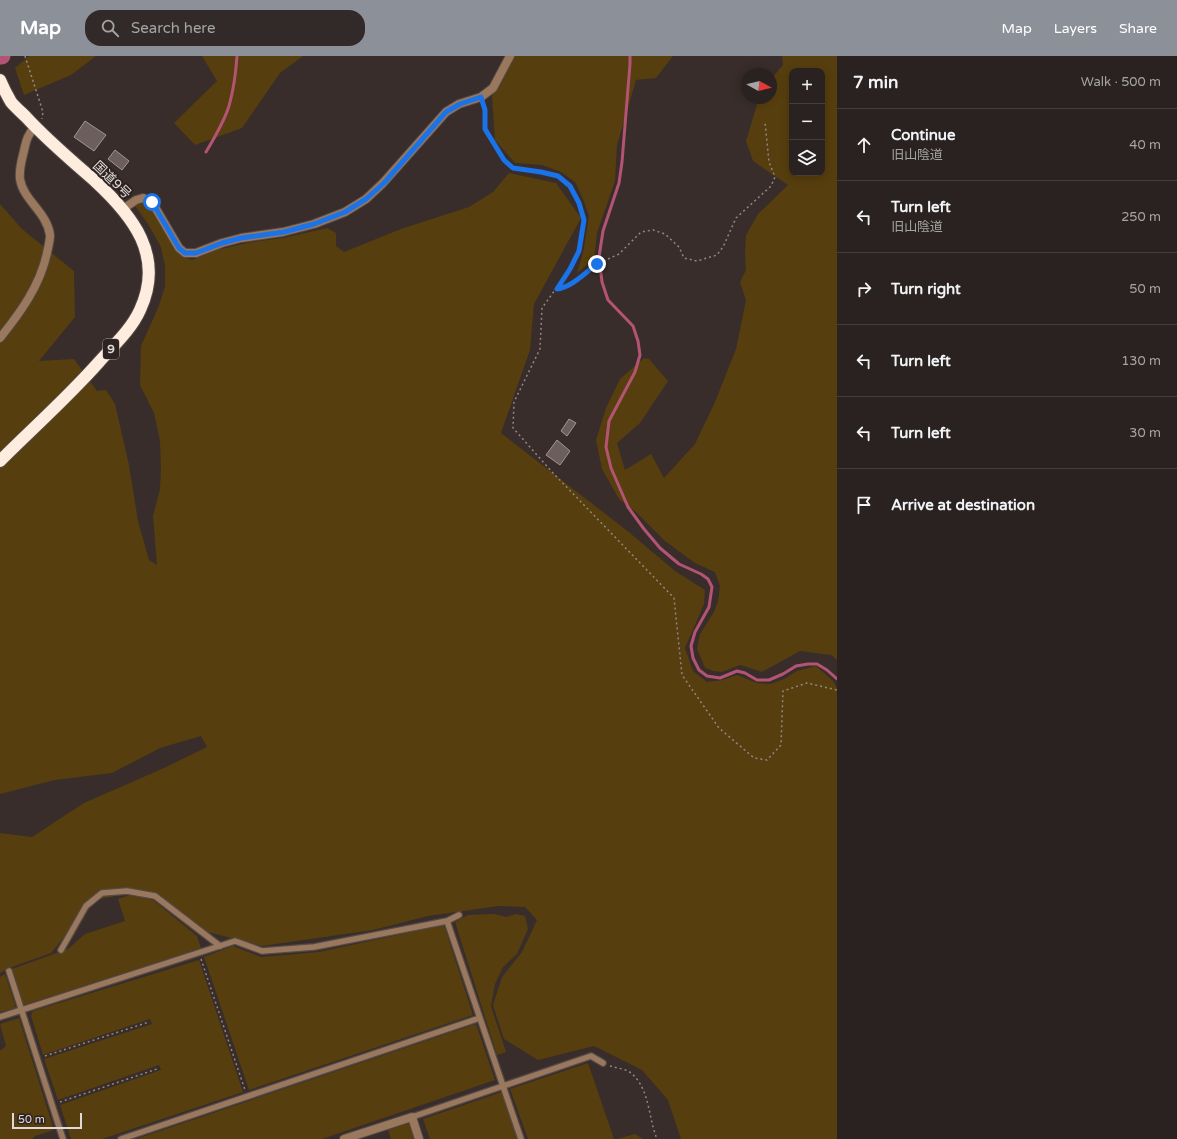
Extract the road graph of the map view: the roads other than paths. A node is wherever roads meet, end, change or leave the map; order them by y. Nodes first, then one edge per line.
1 (510, 56) edge
2 (0, 80) edge
3 (35, 127) junction
4 (122, 209) junction
5 (0, 338) edge
6 (0, 461) edge
7 (459, 915) dead end
8 (447, 921) junction
9 (220, 946) junction
10 (61, 950) dead end
11 (9, 971) dead end
12 (22, 1010) junction
13 (0, 1017) edge
14 (480, 1018) junction
15 (603, 1063) road end
16 (503, 1086) junction
17 (412, 1116) junction
18 (361, 1136) edge
19 (63, 1139) edge
20 (121, 1139) edge
21 (344, 1139) edge
22 (419, 1139) edge
23 (521, 1139) edge

1 - 4 street
2 - 3 highway, 国道9号 / 9
3 - 4 highway, 国道9号 / 9
3 - 5 street
4 - 6 highway, 国道9号 / 9
7 - 8 lane
8 - 9 lane
8 - 14 lane
9 - 10 lane
9 - 12 lane
11 - 12 lane
12 - 13 lane
12 - 19 lane
14 - 16 lane
14 - 20 lane
15 - 16 lane
16 - 17 lane
16 - 23 lane
17 - 18 street
17 - 22 street
18 - 21 street

